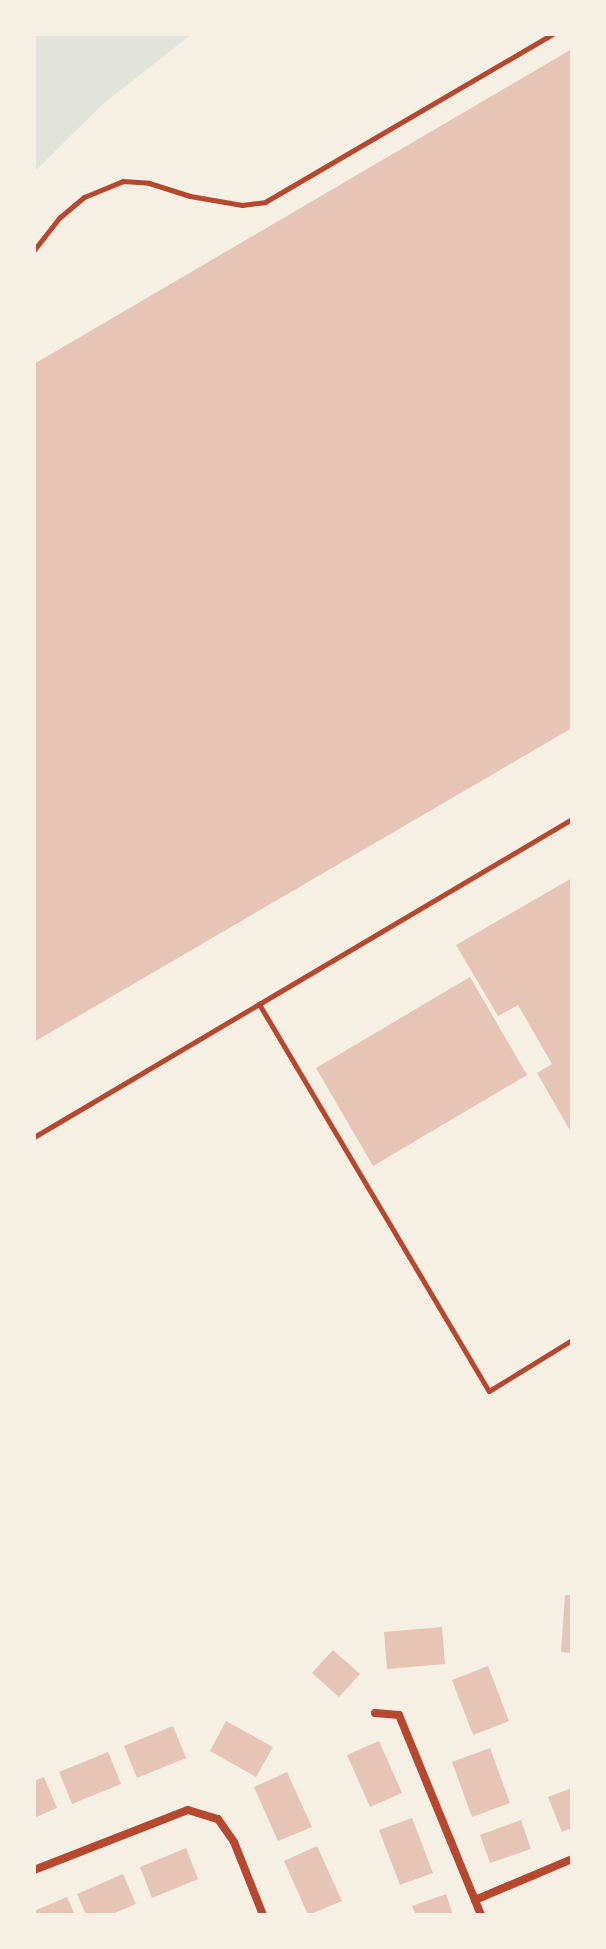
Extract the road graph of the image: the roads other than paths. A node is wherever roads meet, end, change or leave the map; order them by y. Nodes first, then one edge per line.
1 (552, 34) edge
2 (34, 250) edge
3 (572, 819) edge
4 (259, 1004) junction
5 (34, 1137) edge
6 (572, 1340) edge
7 (375, 1713) dead end
8 (572, 1859) edge
9 (34, 1870) edge
10 (475, 1900) junction
11 (263, 1915) edge
12 (481, 1915) edge

1 - 2 lane
3 - 4 lane
4 - 5 lane
4 - 6 lane
7 - 10 street
8 - 10 street
9 - 11 street
10 - 12 street

